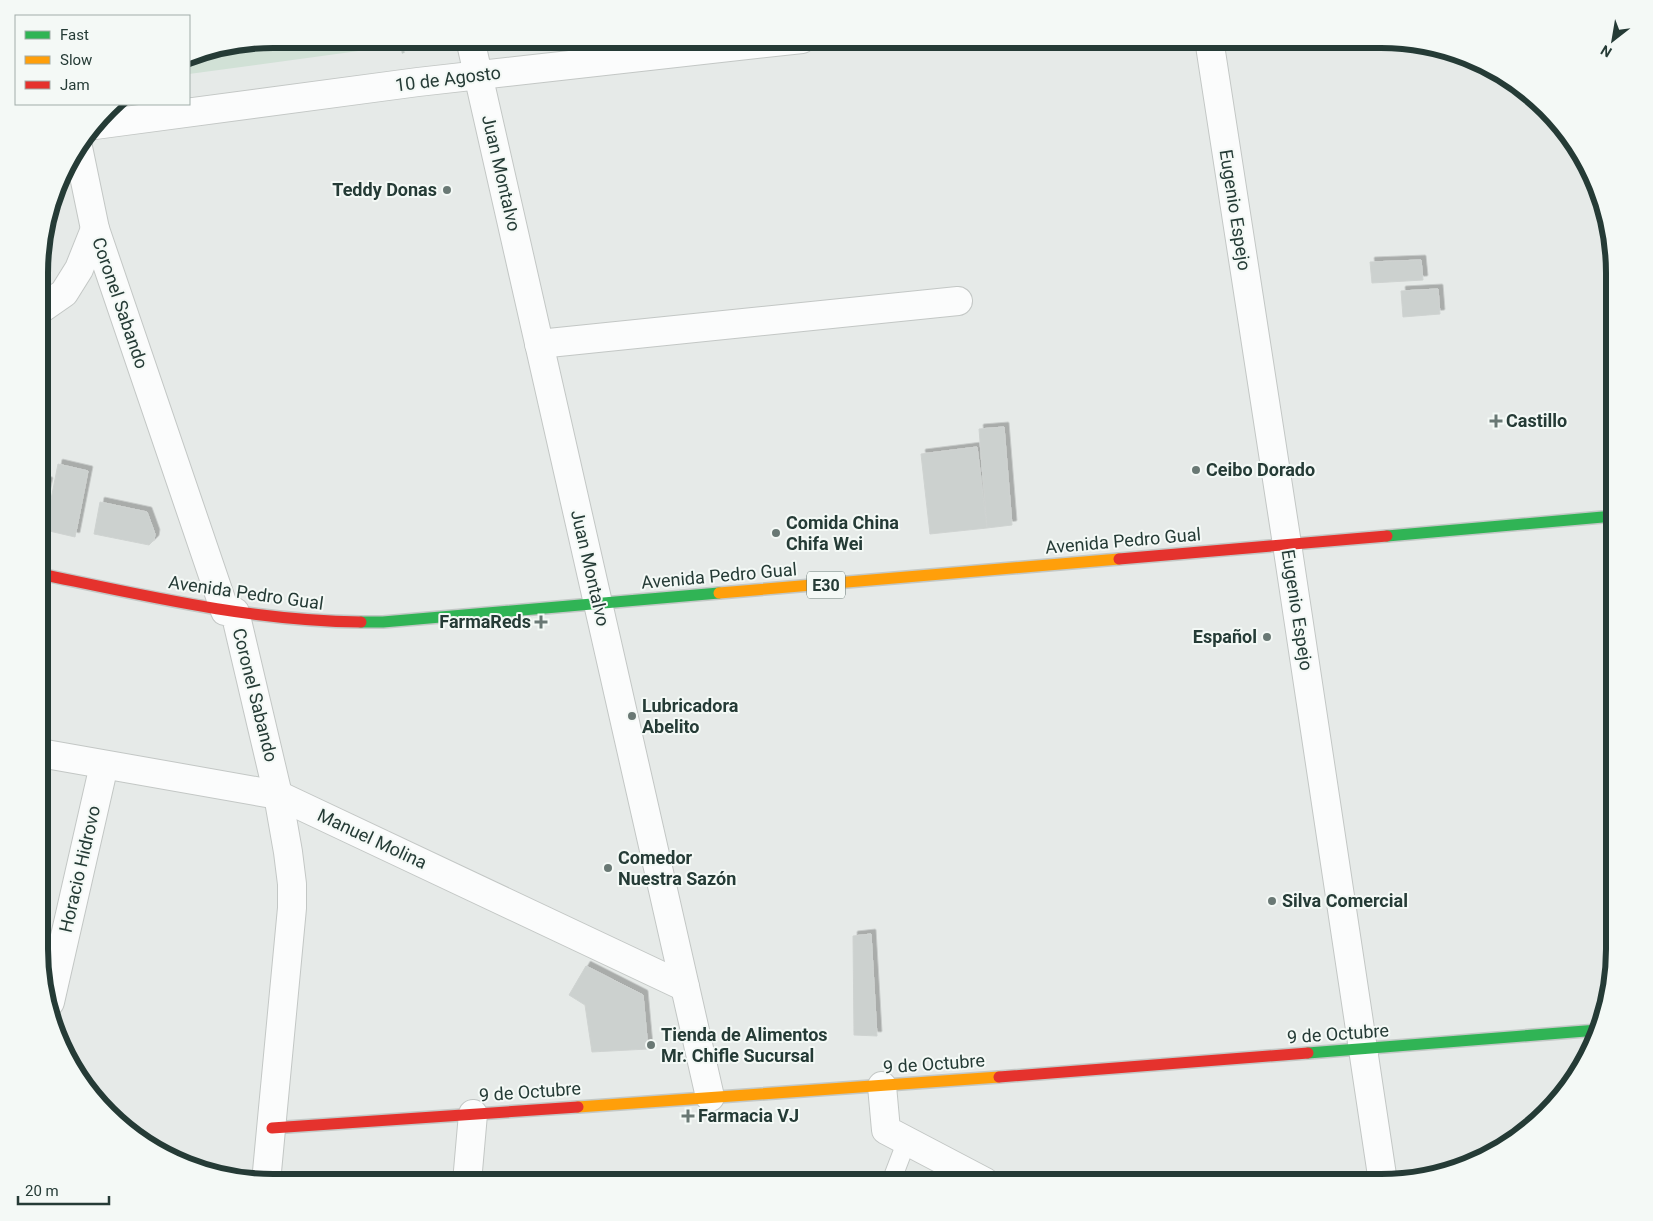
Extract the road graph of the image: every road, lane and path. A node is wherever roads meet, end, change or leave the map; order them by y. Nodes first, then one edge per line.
1 (472, 48) edge
2 (723, 48) edge
3 (1210, 48) edge
4 (479, 76) junction
5 (103, 124) edge
6 (80, 156) edge
7 (95, 229) junction
8 (958, 301) dead end
9 (48, 304) edge
10 (539, 344) junction
11 (1606, 517) edge
12 (1287, 544) junction
13 (48, 576) edge
14 (599, 604) junction
15 (230, 611) junction
16 (48, 754) edge
17 (104, 765) junction
18 (278, 795) junction
19 (684, 987) junction
20 (52, 993) edge
21 (1590, 1031) edge
22 (1364, 1049) junction
23 (882, 1086) junction
24 (710, 1097) junction
25 (473, 1114) junction
26 (272, 1128) junction
27 (907, 1140) junction
28 (267, 1174) edge
29 (468, 1174) edge
30 (894, 1174) edge
31 (970, 1174) edge
32 (1381, 1174) edge

1 - 4 street, Juan Montalvo
2 - 4 street, 10 de Agosto
3 - 12 street, Eugenio Espejo
4 - 5 street, 10 de Agosto
4 - 10 street, Juan Montalvo
6 - 7 street, Coronel Sabando
7 - 9 street
7 - 15 street, Coronel Sabando
8 - 10 street
10 - 14 street, Juan Montalvo
11 - 12 main road, Avenida Pedro Gual / E30
12 - 14 main road, Avenida Pedro Gual / E30
12 - 22 street, Eugenio Espejo
13 - 15 main road, Avenida Pedro Gual / E30
14 - 15 main road, Avenida Pedro Gual / E30
14 - 19 street, Juan Montalvo
15 - 18 street, Coronel Sabando
16 - 17 street, Manuel Molina
17 - 18 street, Manuel Molina
17 - 20 street, Horacio Hidrovo
18 - 19 street, Manuel Molina
18 - 26 street, Coronel Sabando
19 - 24 street, Juan Montalvo
21 - 22 main road, 9 de Octubre
22 - 23 main road, 9 de Octubre
22 - 32 street, Eugenio Espejo
23 - 24 main road, 9 de Octubre
23 - 27 street
24 - 25 main road, 9 de Octubre
25 - 26 main road, 9 de Octubre
25 - 29 street
26 - 28 street, Coronel Sabando
27 - 30 lane
27 - 31 street

